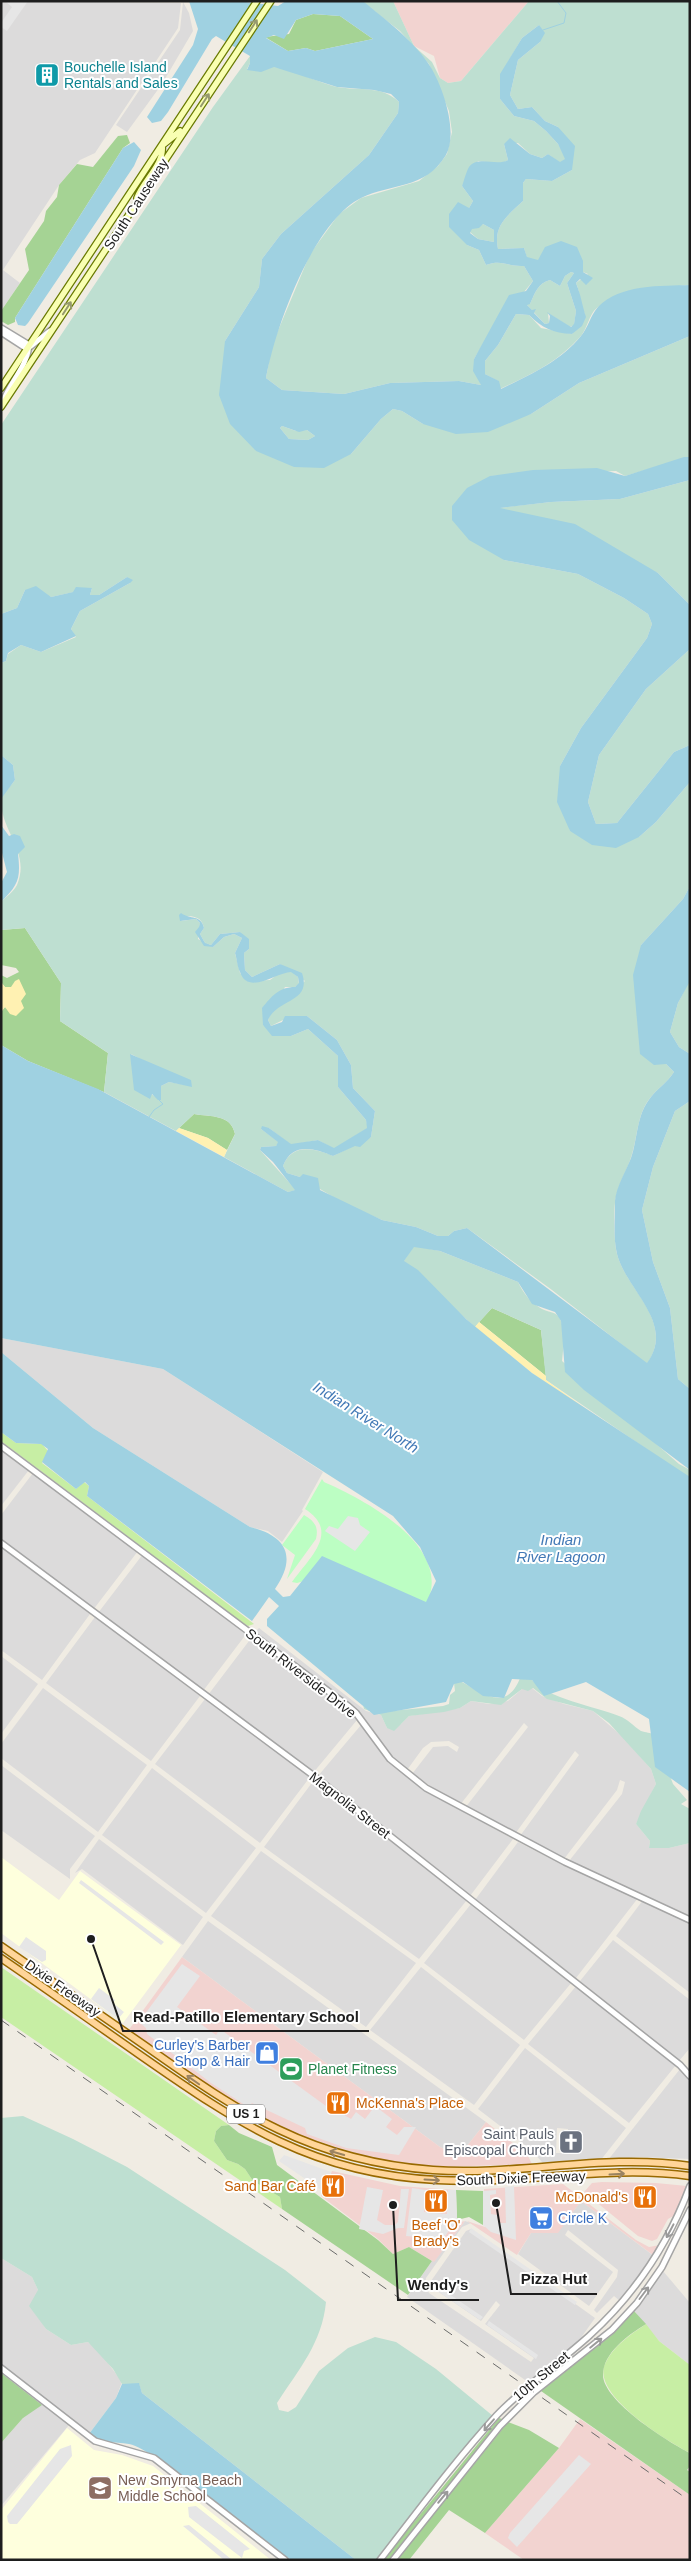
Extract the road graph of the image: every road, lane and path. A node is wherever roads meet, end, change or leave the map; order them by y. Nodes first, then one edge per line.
1 (257, 1) edge
2 (271, 1) edge
3 (193, 117) junction
4 (162, 145) junction
5 (134, 207) junction
6 (55, 327) junction
7 (1, 328) edge
8 (1, 332) edge
9 (29, 347) junction
10 (1, 388) edge
11 (1, 406) edge
12 (1, 1446) edge
13 (1, 1543) edge
14 (690, 1920) edge
15 (1, 1946) edge
16 (1, 1958) edge
17 (124, 2031) joint
18 (118, 2040) joint
19 (690, 2076) edge
20 (690, 2166) edge
21 (554, 2167) junction
22 (536, 2168) junction
23 (690, 2176) edge
24 (537, 2178) junction
25 (515, 2179) junction
26 (690, 2186) edge
27 (690, 2210) edge
28 (1, 2368) edge
29 (545, 2372) junction
30 (551, 2379) junction
31 (510, 2403) junction
32 (517, 2409) junction
33 (284, 2560) edge
34 (380, 2560) edge
35 (393, 2560) edge

1 - 4 main road, South Causeway
3 -> 2 main road, South Causeway
3 - 4 main road
3 - 5 main road, South Causeway
4 - 5 main road
4 - 9 main road, South Causeway
6 -> 5 main road, South Causeway
6 - 9 street
6 - 11 main road, South Causeway
7 - 9 street
8 - 9 street
9 - 10 main road, South Causeway
9 - 11 street
12 - 14 street, South Riverside Drive
13 - 19 street, Magnolia Street
15 - 17 main road, Dixie Freeway / US 1
16 - 18 main road, Dixie Freeway / US 1
22 -> 17 main road, South Dixie Freeway / US 1
18 -> 25 main road, South Dixie Freeway / US 1
20 - 21 main road, South Dixie Freeway / US 1
21 - 22 main road, South Dixie Freeway / US 1
21 - 24 main road
22 - 25 main road
24 -> 23 main road, South Dixie Freeway / US 1
24 - 25 main road, South Dixie Freeway / US 1
26 -> 29 street, 10th Street
30 -> 27 street, 10th Street
28 - 33 street
29 - 30 street
29 - 31 street, 10th Street
30 - 32 street, 10th Street
31 - 32 street
31 -> 34 street, 10th Street
35 -> 32 street, 10th Street

